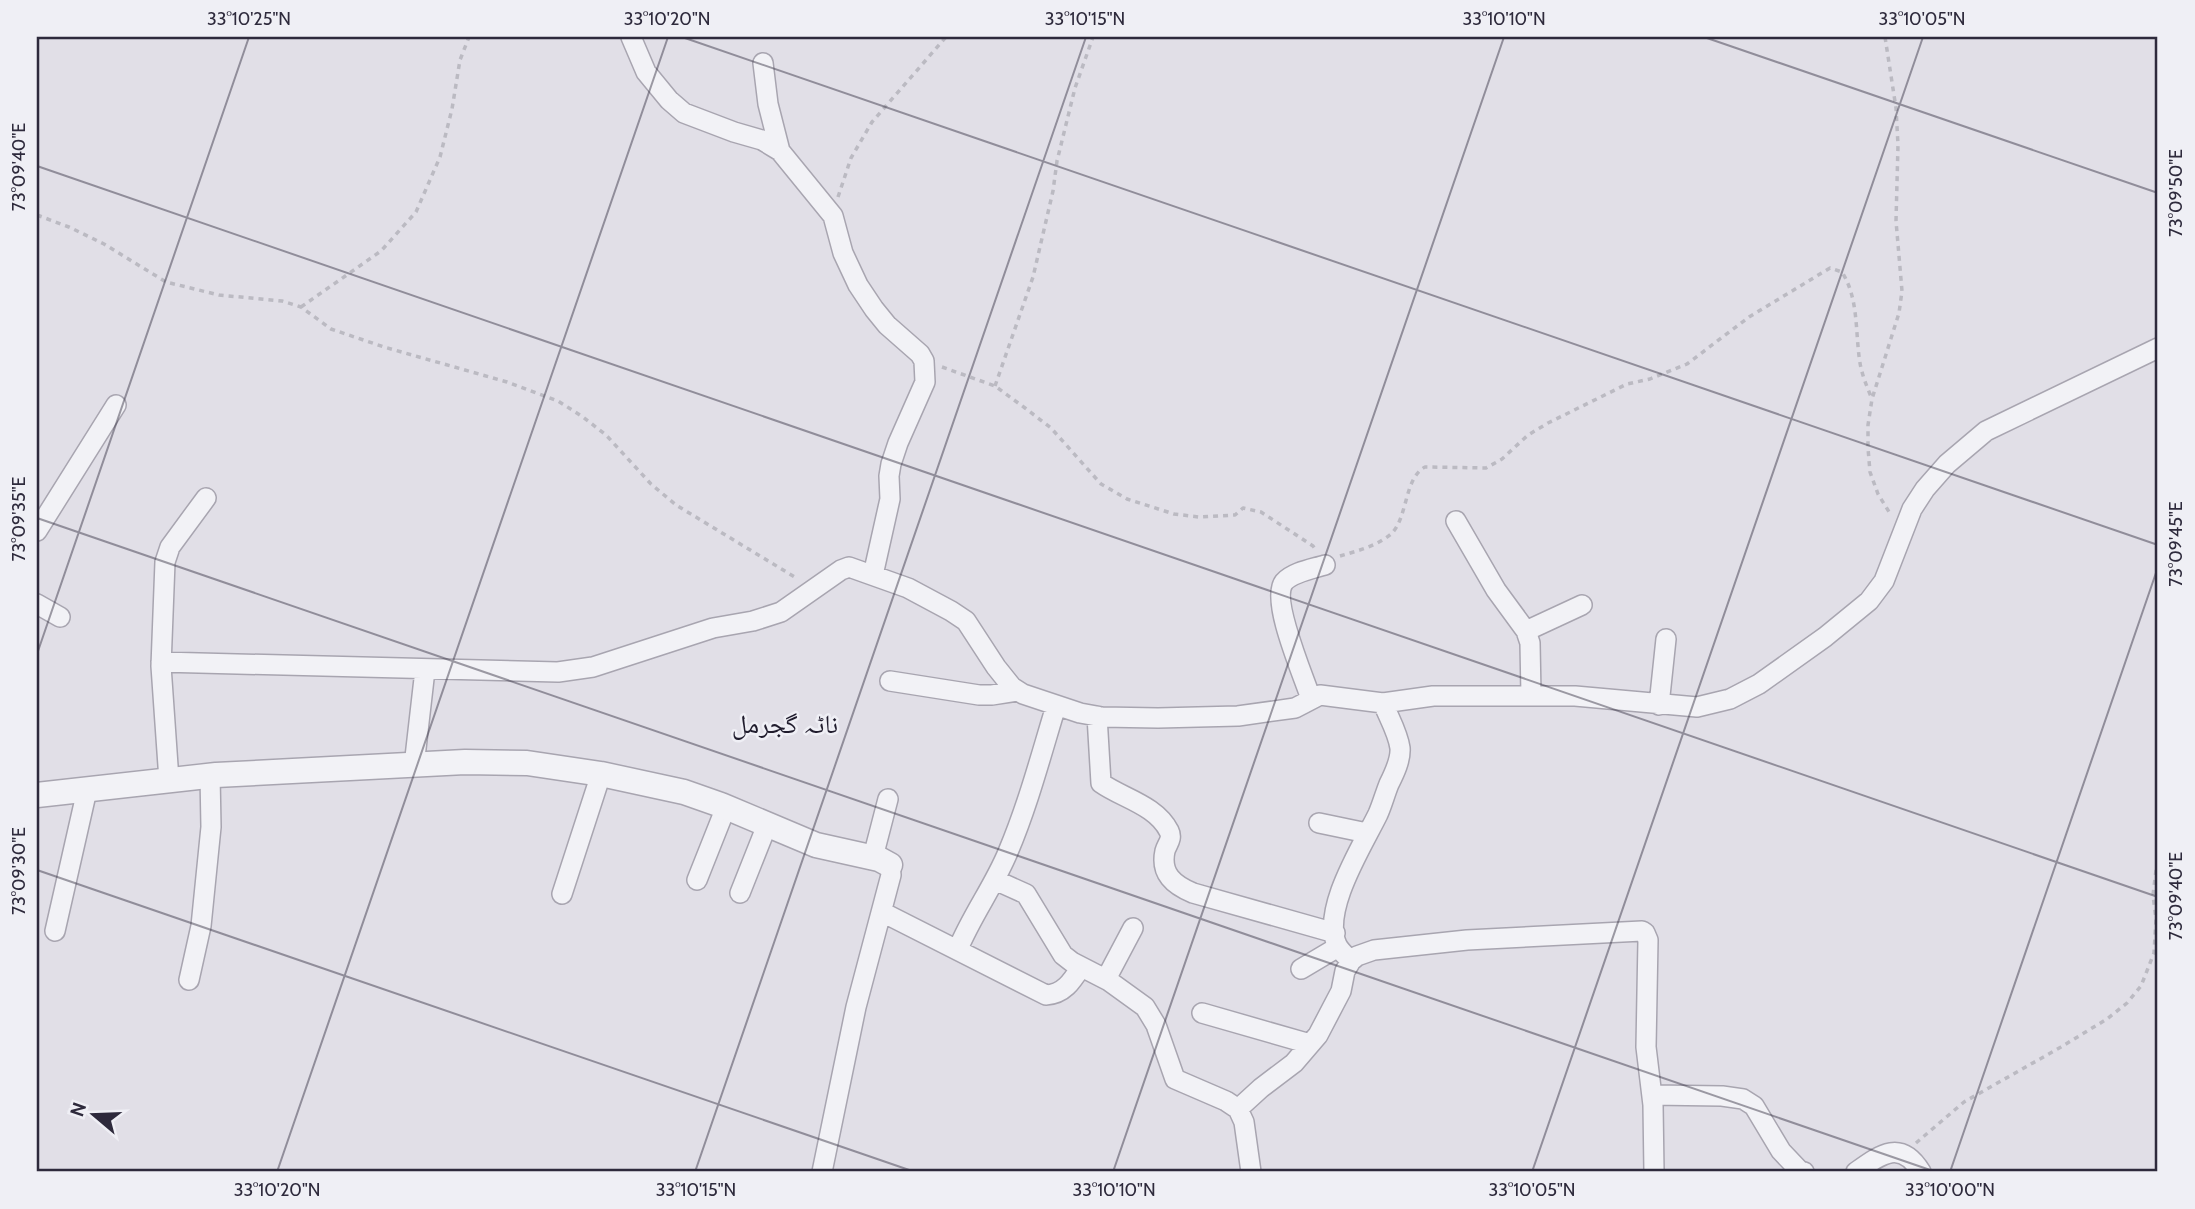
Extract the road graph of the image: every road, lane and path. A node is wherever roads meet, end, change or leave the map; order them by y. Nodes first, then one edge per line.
1 (469, 37) edge
2 (631, 37) edge
3 (946, 37) edge
4 (1093, 37) edge
5 (1885, 37) edge
6 (763, 63) dead end
7 (780, 151) junction
8 (37, 215) edge
9 (833, 216) junction
10 (300, 307) junction
11 (2158, 348) edge
12 (924, 361) junction
13 (995, 386) junction
14 (1872, 399) junction
15 (116, 405) dead end
16 (206, 498) dead end
17 (1456, 521) dead end
18 (1905, 529) junction
19 (37, 531) edge
20 (1325, 565) junction
21 (873, 575) junction
22 (816, 588) junction
23 (37, 604) edge
24 (1582, 606) dead end
25 (60, 617) dead end
26 (1527, 631) junction
27 (1666, 639) dead end
28 (161, 662) junction
29 (425, 670) junction
30 (890, 681) dead end
31 (1018, 691) junction
32 (1531, 695) junction
33 (1311, 699) junction
34 (1383, 704) junction
35 (1659, 705) junction
36 (1056, 706) junction
37 (1097, 716) junction
38 (2158, 729) edge
39 (414, 765) junction
40 (601, 774) junction
41 (210, 775) junction
42 (169, 780) junction
43 (87, 790) junction
44 (37, 795) edge
45 (888, 799) dead end
46 (726, 807) junction
47 (2158, 817) edge
48 (1319, 823) dead end
49 (767, 825) junction
50 (1367, 833) junction
51 (2158, 853) edge
52 (882, 861) junction
53 (697, 880) dead end
54 (995, 880) junction
55 (740, 892) dead end
56 (562, 894) dead end
57 (882, 912) junction
58 (1133, 928) dead end
59 (55, 930) dead end
60 (1341, 947) junction
61 (958, 949) junction
62 (1081, 967) junction
63 (1301, 969) dead end
64 (1106, 979) junction
65 (189, 980) dead end
66 (1202, 1013) dead end
67 (1310, 1044) junction
68 (1651, 1096) junction
69 (1237, 1109) junction
70 (1903, 1153) junction
71 (822, 1172) edge
72 (1251, 1172) edge
73 (1654, 1172) edge
74 (1804, 1172) edge
75 (1856, 1172) edge
76 (1922, 1172) edge

1 - 10 path
2 - 7 street
3 - 9 path
4 - 13 path
5 - 14 path
6 - 7 street
7 - 9 street
8 - 10 path
9 - 12 street
10 - 22 path
11 - 18 street
12 - 13 path
12 - 21 street
13 - 20 path
14 - 18 path
14 - 20 path
15 - 19 street
16 - 28 street
17 - 26 street
18 - 35 street
20 - 33 street
21 - 22 street
21 - 31 street
22 - 29 street
23 - 25 street
24 - 26 street
26 - 32 street
27 - 35 street
28 - 29 street
28 - 42 street
29 - 39 street
30 - 31 street
31 - 36 street
32 - 34 street
32 - 35 street
33 - 34 street
33 - 37 street
34 - 50 street
36 - 37 street
36 - 54 street
37 - 60 street
38 - 47 path
39 - 40 street
39 - 41 street
40 - 46 street
40 - 56 street
41 - 42 street
41 - 65 street
42 - 43 street
43 - 44 street
43 - 59 street
45 - 52 street
46 - 49 street
46 - 53 street
48 - 50 street
49 - 52 street
49 - 55 street
50 - 60 street
51 - 70 path
52 - 57 street
54 - 61 street
54 - 62 street
57 - 61 street
57 - 71 street
58 - 64 street
60 - 63 street
60 - 67 street
60 - 68 street
61 - 62 street
62 - 64 street
64 - 69 street
66 - 67 street
67 - 69 street
68 - 73 street
68 - 74 street
69 - 72 street
70 - 75 street
70 - 76 street

